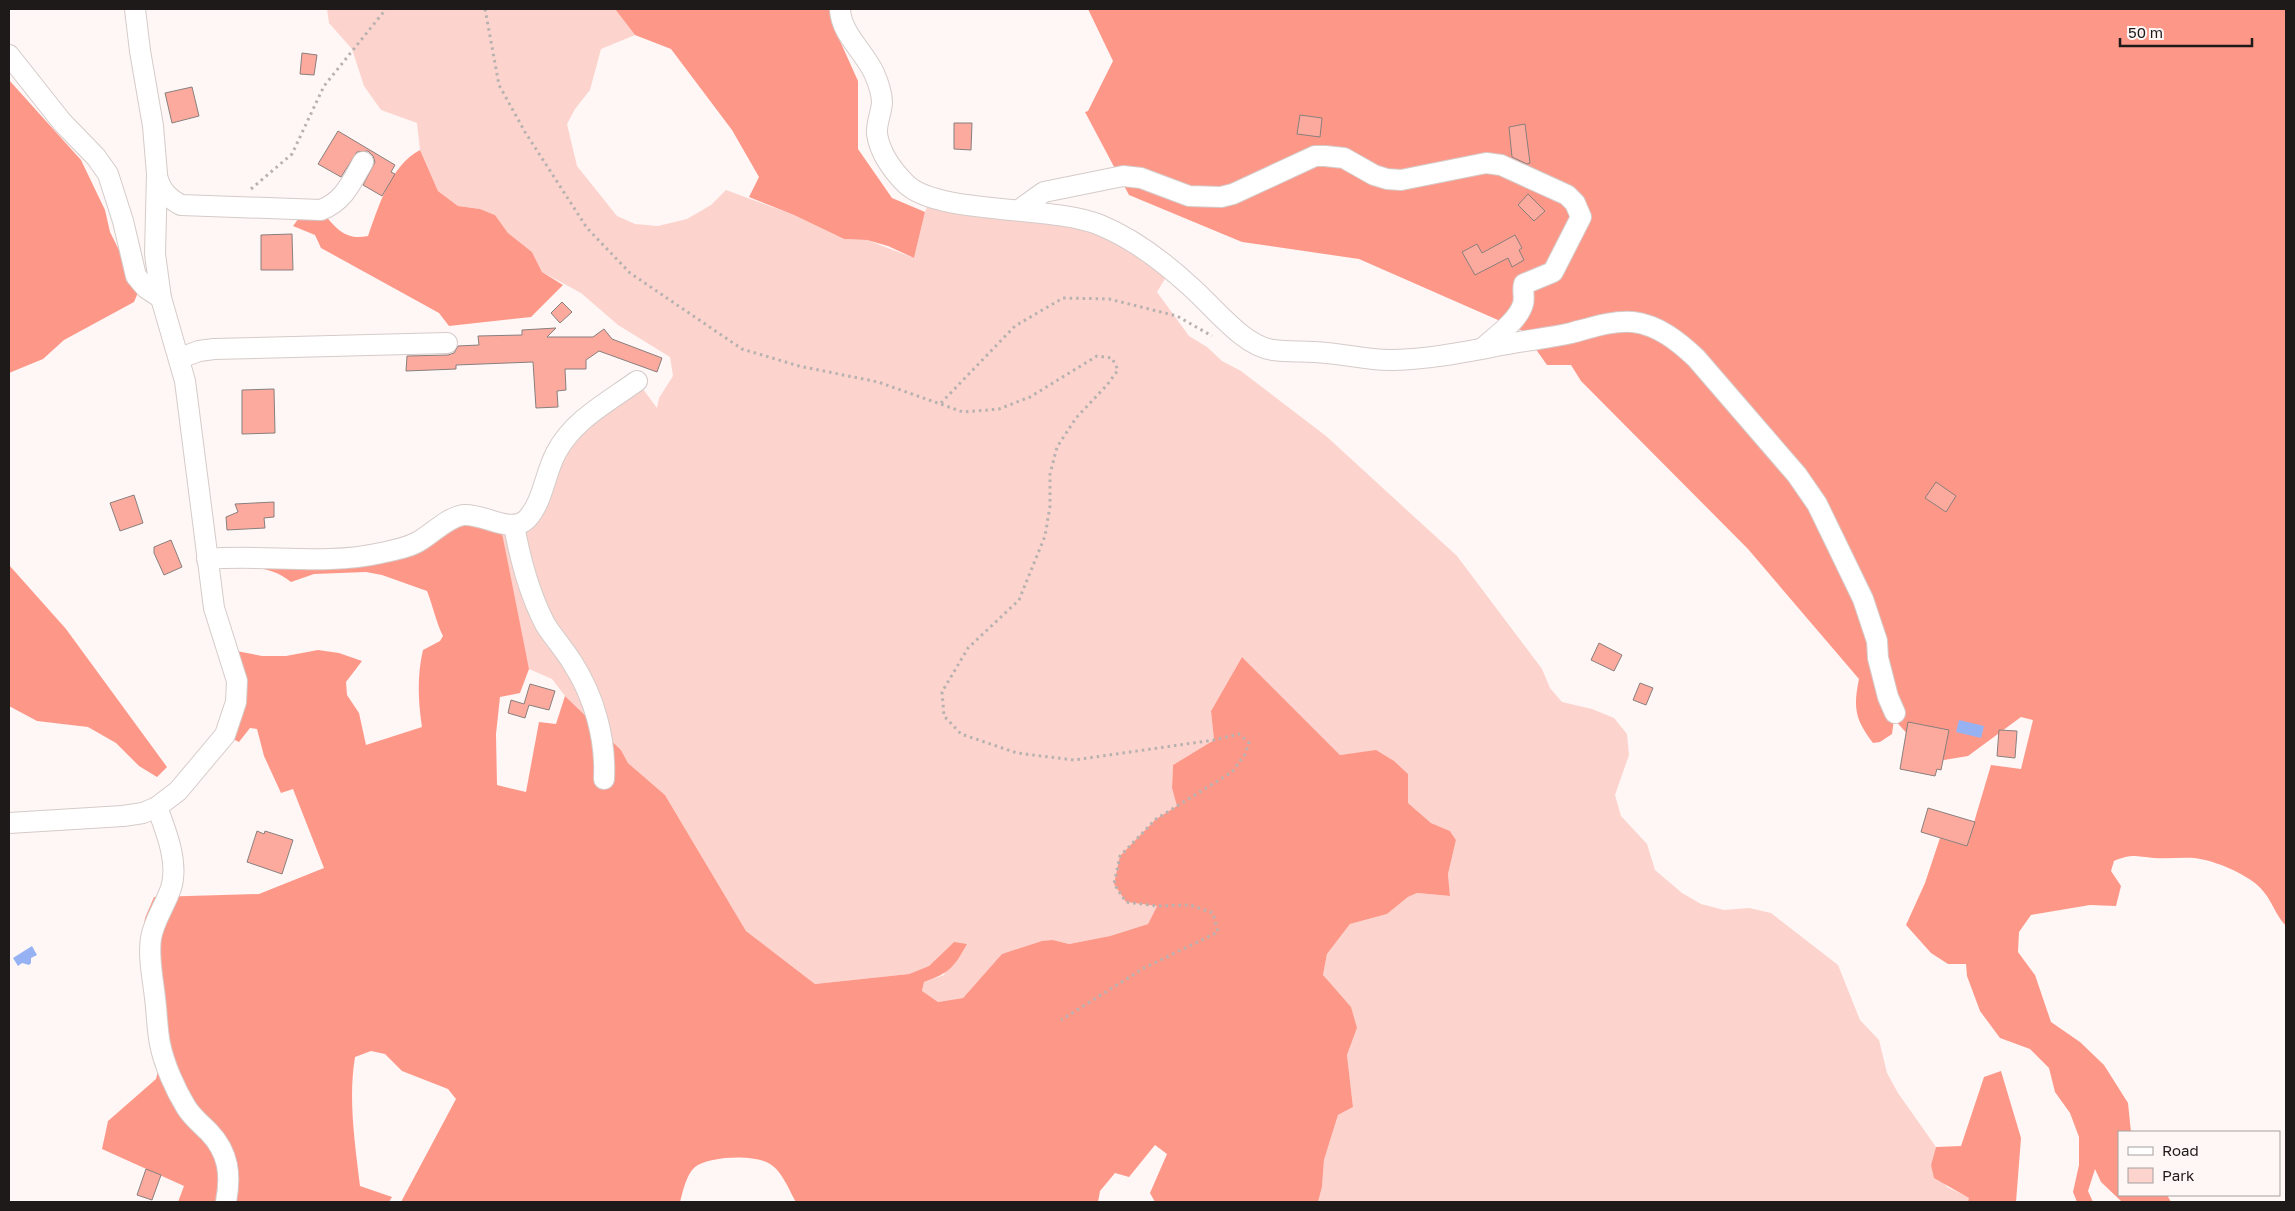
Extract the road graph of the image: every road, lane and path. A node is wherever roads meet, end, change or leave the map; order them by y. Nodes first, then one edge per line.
1 (135, 9) edge
2 (386, 9) edge
3 (485, 9) edge
4 (840, 9) edge
5 (9, 55) edge
6 (363, 162) dead end
7 (156, 174) junction
8 (232, 206) junction
9 (1019, 210) junction
10 (161, 298) junction
11 (1217, 338) dead end
12 (447, 343) dead end
13 (1483, 348) junction
14 (180, 358) junction
15 (637, 381) dead end
16 (941, 403) junction
17 (514, 525) junction
18 (207, 559) junction
19 (1894, 713) dead end
20 (604, 779) dead end
21 (157, 807) junction
22 (9, 823) edge
23 (1061, 1020) dead end
24 (226, 1202) edge

1 - 7 street
2 - 8 path
3 - 16 path
4 - 9 street
5 - 10 street
6 - 8 street
7 - 8 street
7 - 10 street
9 - 13 street
9 - 13 street
10 - 14 street
11 - 16 path
12 - 14 street
13 - 19 street
14 - 18 street
15 - 17 street
16 - 23 path
17 - 18 street
17 - 20 street
18 - 21 street
21 - 22 street
21 - 24 street

